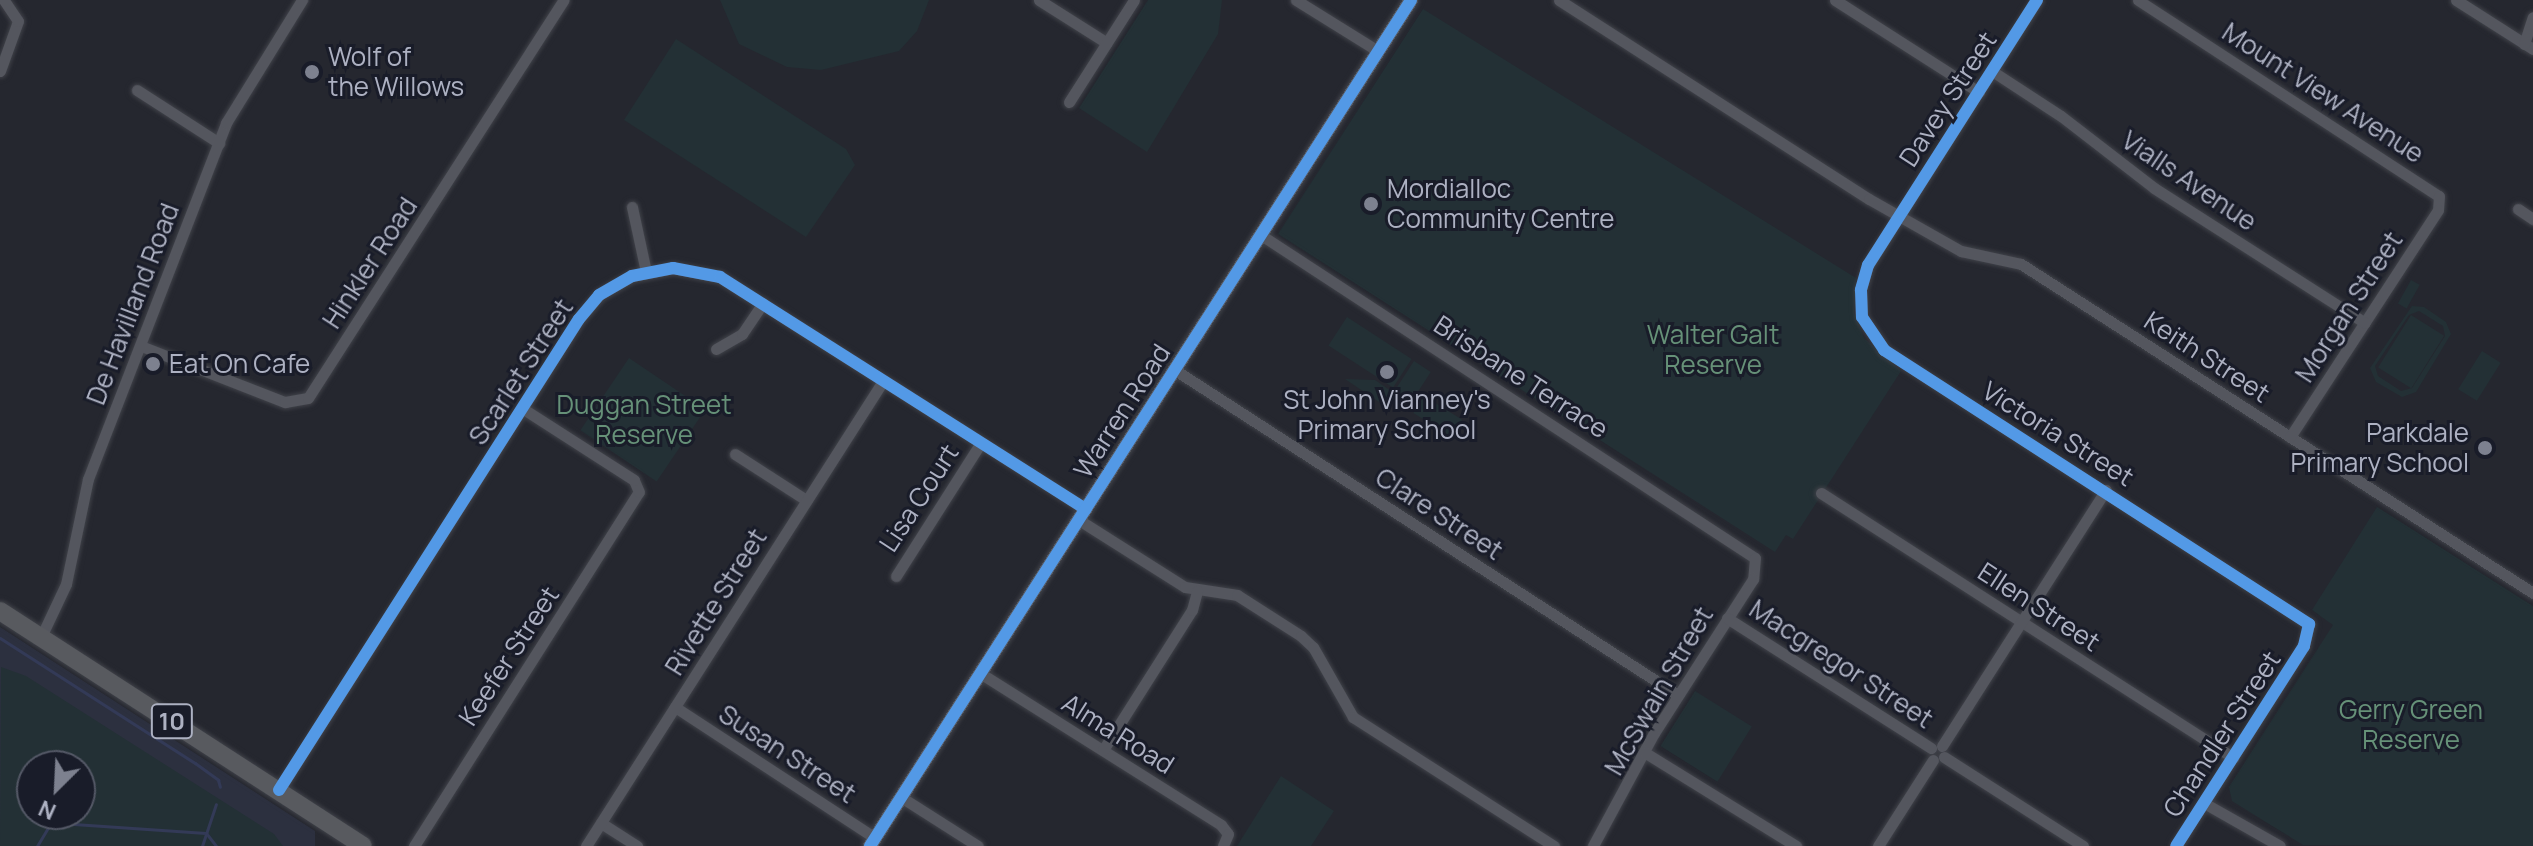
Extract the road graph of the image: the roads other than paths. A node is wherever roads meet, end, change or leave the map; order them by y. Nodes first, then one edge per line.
1 (302, 0) edge
2 (564, 0) edge
3 (1039, 0) edge
4 (1134, 0) edge
5 (1296, 0) edge
6 (1411, 0) edge
7 (1559, 0) edge
8 (1835, 0) edge
9 (2037, 0) edge
10 (2138, 0) edge
11 (2456, 0) edge
12 (7, 2) edge
13 (2533, 17) edge
14 (1107, 43) junction
15 (2529, 46) edge
16 (1378, 51) junction
17 (0, 71) edge
18 (1992, 71) junction
19 (137, 90) dead end
20 (1979, 92) junction
21 (1069, 102) dead end
22 (219, 143) junction
23 (2441, 200) joint
24 (632, 207) dead end
25 (2518, 209) dead end
26 (1900, 216) junction
27 (2533, 219) edge
28 (1261, 235) junction
29 (646, 272) junction
30 (763, 303) junction
31 (2365, 323) junction
32 (141, 346) junction
33 (716, 349) dead end
34 (1175, 370) junction
35 (883, 381) junction
36 (522, 408) junction
37 (2290, 437) junction
38 (980, 444) junction
39 (735, 454) dead end
40 (2106, 490) junction
41 (1821, 493) dead end
42 (806, 500) junction
43 (1082, 514) junction
44 (1755, 558) joint
45 (896, 576) dead end
46 (1197, 591) junction
47 (2533, 593) edge
48 (0, 611) edge
49 (1727, 618) junction
50 (2021, 622) junction
51 (41, 637) junction
52 (2304, 646) joint
53 (980, 673) junction
54 (1678, 695) junction
55 (675, 707) junction
56 (1103, 750) junction
57 (1644, 752) junction
58 (1937, 753) junction
59 (2233, 758) junction
60 (279, 790) junction
61 (901, 797) junction
62 (2207, 798) junction
63 (601, 823) junction
64 (1226, 840) edge
65 (872, 842) edge
66 (363, 846) edge
67 (414, 846) edge
68 (586, 846) edge
69 (637, 846) edge
70 (978, 846) edge
71 (1554, 846) edge
72 (1593, 846) edge
73 (1796, 846) edge
74 (1878, 846) edge
75 (2083, 846) edge
76 (2176, 846) edge
77 (2280, 846) edge

1 - 22 street, De Havilland Road
2 - 32 street, Hinkler Road
3 - 14 street
4 - 14 street
5 - 16 street
6 - 16 street, Warren Road
7 - 26 street, Keith Street
8 - 20 street
9 - 18 street, Davey Street
10 - 23 street, Mount View Avenue
11 - 15 street
12 - 17 street
13 - 15 street
14 - 21 street
16 - 28 street, Warren Road
18 - 20 street, Davey Street
18 - 31 street, Vialls Avenue
19 - 22 street
20 - 26 street, Davey Street
22 - 32 street, De Havilland Road
23 - 31 street, Morgan Street
24 - 29 street
25 - 27 street
26 - 37 street, Keith Street
26 - 40 street, Victoria Street
28 - 34 street, Warren Road
28 - 44 street, Brisbane Terrace
29 - 30 street, Scarlet Street
29 - 36 street, Scarlet Street
30 - 33 street
30 - 35 street, Scarlet Street
31 - 37 street, Morgan Street
32 - 51 street, De Havilland Road
34 - 43 street, Warren Road
34 - 54 street, Clare Street
35 - 38 street, Scarlet Street
35 - 42 street, Rivette Street
36 - 60 street, Scarlet Street
36 - 67 street, Keefer Street
37 - 47 street, Keith Street
38 - 43 street, Scarlet Street
38 - 45 street, Lisa Court
39 - 42 street
40 - 50 street
40 - 52 street, Victoria Street
41 - 50 street, Ellen Street
42 - 55 street, Rivette Street
43 - 46 street, Scarlet Street
43 - 53 street, Warren Road
44 - 49 street, McSwain Street
46 - 56 street
46 - 71 street
48 - 51 highway, 10
49 - 54 street, McSwain Street
49 - 58 street, Macgregor Street
50 - 58 street
50 - 59 street, Ellen Street
51 - 60 highway, 10
52 - 59 street, Chandler Street
53 - 56 street, Alma Road
53 - 61 street, Warren Road
54 - 57 street, McSwain Street
55 - 63 street, Rivette Street
55 - 65 street, Susan Street
56 - 64 street, Alma Road
57 - 72 street, McSwain Street
57 - 73 street
58 - 74 street
58 - 75 street, Macgregor Street
59 - 62 street, Chandler Street
60 - 66 highway, 10
61 - 65 street, Warren Road
61 - 70 street
62 - 76 street, Chandler Street
62 - 77 street
63 - 68 street, Rivette Street
63 - 69 street

